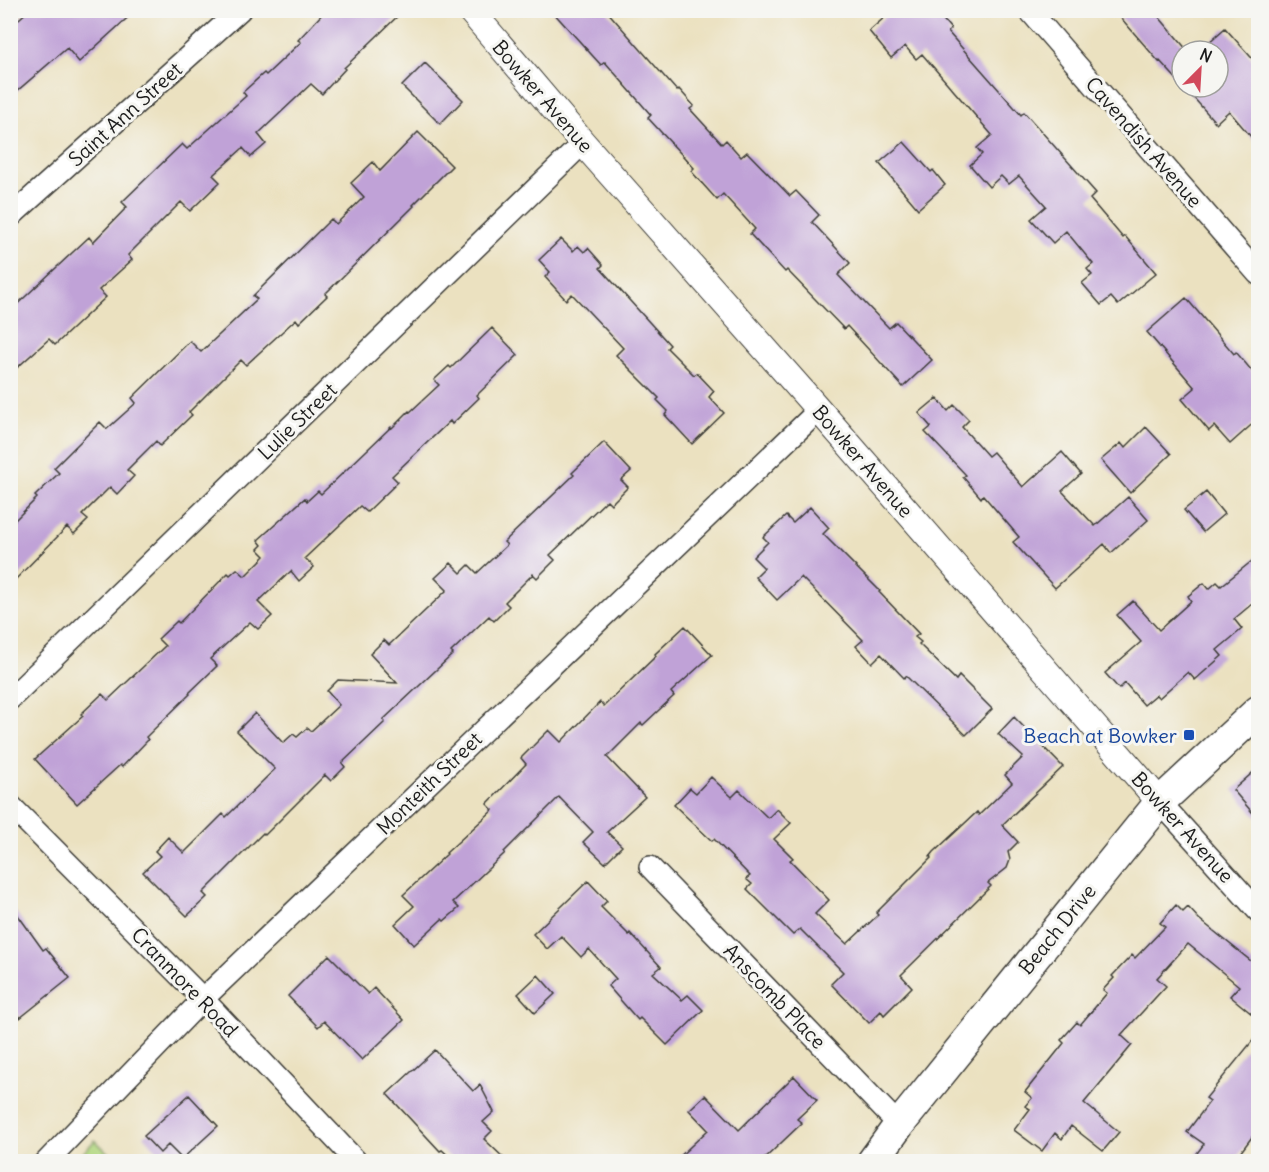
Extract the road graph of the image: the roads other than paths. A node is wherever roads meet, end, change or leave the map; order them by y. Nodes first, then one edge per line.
1 (240, 10) edge
2 (470, 10) edge
3 (1029, 10) edge
4 (583, 143) junction
5 (10, 218) edge
6 (1258, 274) edge
7 (819, 410) junction
8 (10, 699) edge
9 (1258, 711) edge
10 (1160, 802) junction
11 (10, 805) edge
12 (650, 867) dead end
13 (1258, 910) edge
14 (203, 999) junction
15 (899, 1125) junction
16 (46, 1161) edge
17 (357, 1161) edge
18 (872, 1161) edge

1 - 5 street, Saint Ann Street
2 - 4 street, Bowker Avenue
3 - 6 street, Cavendish Avenue
4 - 7 street, Bowker Avenue
4 - 8 street, Lulie Street
7 - 10 street, Bowker Avenue
7 - 14 street, Monteith Street
9 - 10 main road, Beach Drive
10 - 13 street, Bowker Avenue
10 - 15 main road, Beach Drive
11 - 14 street, Cranmore Road
12 - 15 street, Anscomb Place
14 - 16 street, Monteith Street
14 - 17 street, Cranmore Road
15 - 18 main road, Beach Drive

